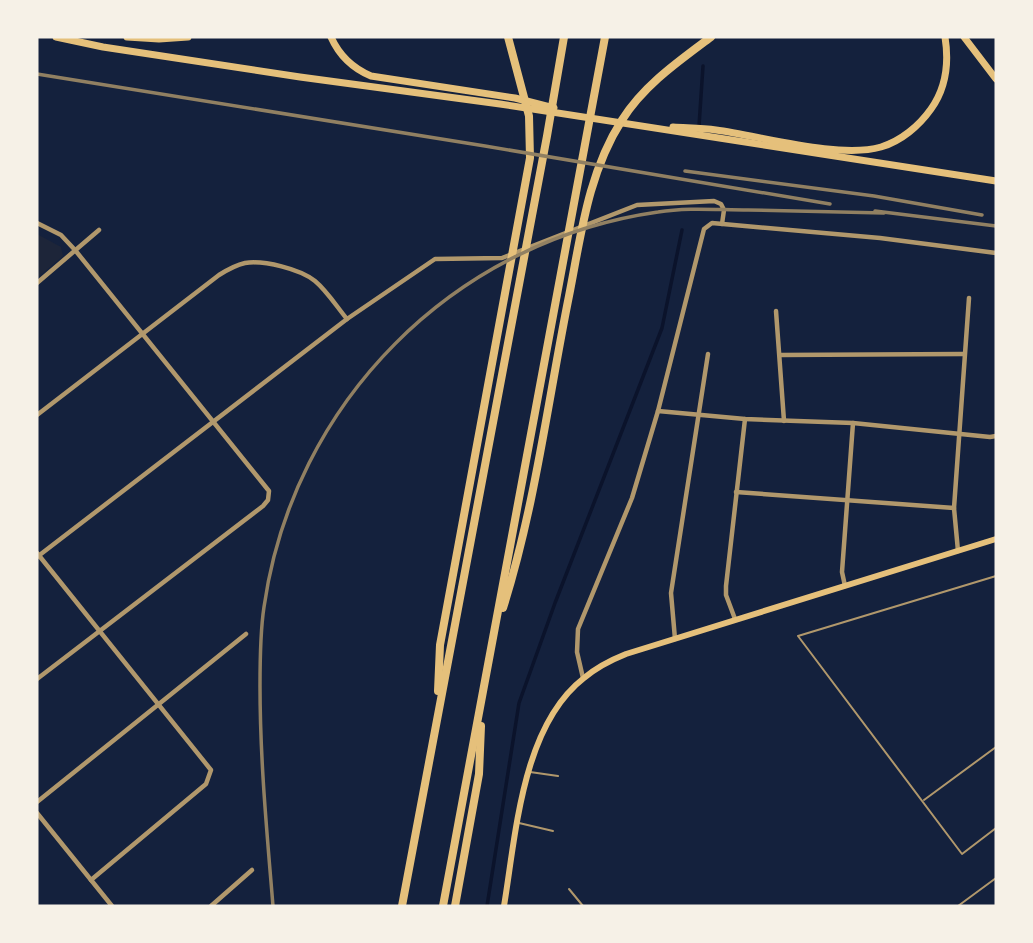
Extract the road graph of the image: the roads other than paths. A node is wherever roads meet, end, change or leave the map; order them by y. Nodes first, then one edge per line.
1 (56, 37) edge
2 (127, 37) edge
3 (138, 37) edge
4 (188, 37) edge
5 (331, 37) edge
6 (508, 37) edge
7 (564, 37) edge
8 (606, 37) edge
9 (711, 37) edge
10 (945, 37) edge
11 (964, 37) edge
12 (996, 79) edge
13 (606, 120) junction
14 (634, 124) junction
15 (996, 181) edge
16 (37, 223) edge
17 (722, 224) junction
18 (99, 230) dead end
19 (75, 250) junction
20 (996, 253) edge
21 (37, 283) edge
22 (969, 298) dead end
23 (776, 311) dead end
24 (347, 320) junction
25 (142, 333) junction
26 (708, 354) dead end
27 (964, 354) junction
28 (780, 355) junction
29 (658, 411) junction
30 (37, 415) edge
31 (698, 416) junction
32 (745, 419) junction
33 (784, 421) junction
34 (214, 422) junction
35 (853, 423) junction
36 (957, 434) junction
37 (996, 436) edge
38 (736, 492) junction
39 (847, 502) junction
40 (954, 508) junction
41 (996, 539) edge
42 (958, 551) junction
43 (38, 555) edge
44 (996, 576) edge
45 (845, 586) junction
46 (736, 619) junction
47 (99, 630) junction
48 (246, 634) dead end
49 (675, 639) junction
50 (492, 644) junction
51 (583, 678) junction
52 (37, 679) edge
53 (483, 693) junction
54 (159, 705) junction
55 (437, 720) junction
56 (996, 747) edge
57 (529, 772) junction
58 (558, 776) dead end
59 (922, 801) junction
60 (37, 802) edge
61 (37, 813) edge
62 (518, 823) junction
63 (996, 828) edge
64 (554, 831) dead end
65 (252, 870) dead end
66 (996, 878) edge
67 (91, 880) junction
68 (569, 889) dead end
69 (112, 906) edge
70 (211, 906) edge
71 (402, 906) edge
72 (443, 906) edge
73 (455, 906) edge
74 (504, 906) edge
75 (583, 906) edge
76 (958, 906) edge

1 - 13 main road
2 - 3 main road
3 - 4 main road
5 - 13 main road
6 - 55 highway
7 - 55 highway
8 - 50 highway
9 - 50 highway
10 - 14 main road
11 - 12 main road
13 - 14 main road
14 - 15 main road
16 - 19 street
17 - 20 street
17 - 24 street
17 - 29 street
18 - 19 street
19 - 21 street
19 - 25 street
22 - 27 street
23 - 28 street
24 - 25 street
24 - 34 street
25 - 30 street
25 - 34 street
26 - 31 street
27 - 28 street
27 - 36 street
28 - 33 street
29 - 31 street
29 - 51 street
31 - 32 street
31 - 49 street
32 - 33 street
32 - 38 street
33 - 35 street
34 - 43 street
34 - 47 street
35 - 36 street
35 - 39 street
36 - 37 street
36 - 40 street
38 - 39 street
38 - 46 street
39 - 40 street
39 - 45 street
40 - 42 street
41 - 42 main road
42 - 45 main road
43 - 47 street
44 - 59 lane
45 - 46 main road
46 - 49 main road
47 - 52 street
47 - 54 street
48 - 54 street
49 - 51 main road
50 - 53 highway
51 - 57 main road
53 - 72 highway
53 - 73 highway
54 - 60 street
54 - 67 street
55 - 71 highway
56 - 59 lane
57 - 58 lane
57 - 62 main road
59 - 63 lane
61 - 67 street
62 - 64 lane
62 - 74 main road
65 - 70 street
66 - 76 lane
67 - 69 street
68 - 75 lane

